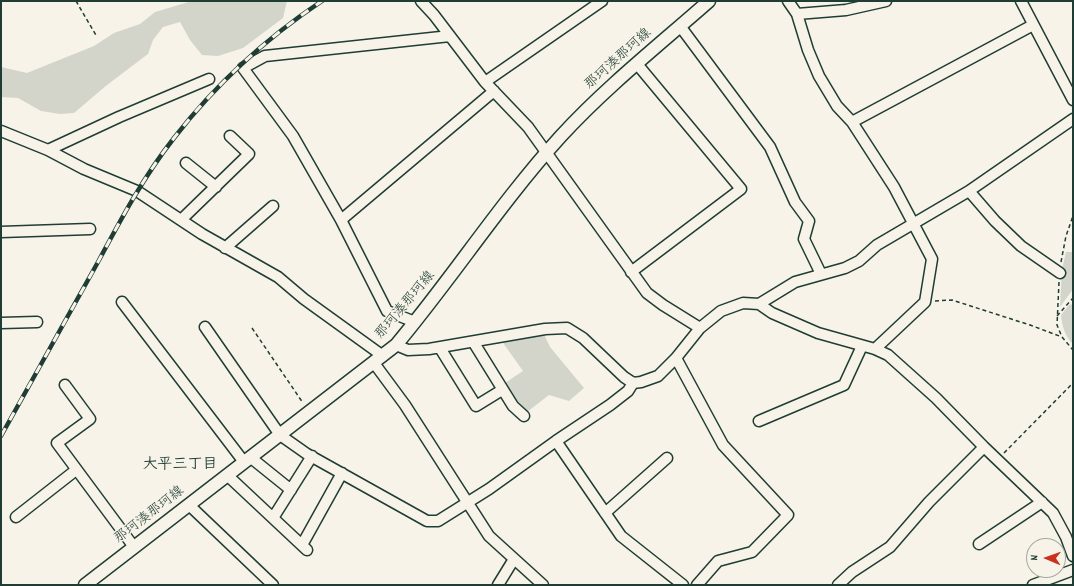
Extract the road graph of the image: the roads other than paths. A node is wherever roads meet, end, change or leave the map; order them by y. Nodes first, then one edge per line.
1 (421, 1) edge
2 (602, 1) edge
3 (708, 1) edge
4 (788, 1) edge
5 (886, 1) edge
6 (1021, 1) edge
7 (797, 14) junction
8 (1033, 25) junction
9 (680, 26) junction
10 (450, 36) junction
11 (637, 64) junction
12 (209, 79) dead end
13 (485, 82) junction
14 (494, 91) junction
15 (1073, 100) edge
16 (1073, 119) edge
17 (852, 122) junction
18 (1, 131) edge
19 (230, 136) dead end
20 (48, 150) junction
21 (546, 154) junction
22 (186, 163) dead end
23 (216, 187) junction
24 (970, 191) junction
25 (273, 206) dead end
26 (181, 220) junction
27 (341, 220) junction
28 (915, 224) junction
29 (90, 229) dead end
30 (1, 232) edge
31 (225, 248) junction
32 (631, 272) junction
33 (1060, 273) road end
34 (821, 274) junction
35 (122, 302) dead end
36 (759, 304) junction
37 (37, 322) dead end
38 (415, 322) junction
39 (1, 323) edge
40 (205, 327) dead end
41 (700, 328) junction
42 (474, 343) junction
43 (396, 345) junction
44 (862, 346) junction
45 (440, 348) junction
46 (875, 349) junction
47 (676, 358) junction
48 (378, 360) junction
49 (633, 382) junction
50 (65, 385) dead end
51 (502, 390) junction
52 (524, 416) dead end
53 (759, 421) dead end
54 (280, 435) junction
55 (556, 441) junction
56 (984, 447) junction
57 (312, 456) junction
58 (667, 458) dead end
59 (247, 460) junction
60 (76, 470) junction
61 (342, 473) junction
62 (227, 475) junction
63 (290, 490) junction
64 (1042, 502) junction
65 (467, 503) junction
66 (189, 505) junction
67 (605, 513) junction
68 (16, 517) dead end
69 (273, 518) junction
70 (978, 544) dead end
71 (134, 547) junction
72 (1073, 556) edge
73 (514, 559) junction
74 (1073, 570) edge
75 (98, 581) edge
76 (85, 585) edge
77 (273, 585) edge
78 (498, 585) edge
79 (543, 585) edge
80 (683, 585) edge
81 (697, 585) edge
82 (838, 585) edge
83 (1033, 585) edge

1 - 10 street
2 - 13 street
3 - 9 main road, 那珂湊那珂線
4 - 7 street
5 - 7 street
6 - 8 street
7 - 17 street
8 - 15 street
8 - 17 street
9 - 11 main road, 那珂湊那珂線
9 - 34 street
10 - 13 street
10 - 27 street
11 - 21 main road, 那珂湊那珂線
11 - 32 street
12 - 20 street
13 - 14 street
14 - 21 street
14 - 27 street
16 - 24 street
17 - 28 street
18 - 20 street
19 - 23 street
20 - 26 street
21 - 32 street
21 - 38 main road, 那珂湊那珂線
22 - 23 street
23 - 26 street
24 - 28 street
24 - 33 street
25 - 31 street
26 - 31 street
27 - 38 street
28 - 34 street
28 - 46 street
29 - 30 street
31 - 48 street
32 - 41 street
34 - 36 street
35 - 59 street
36 - 41 street
36 - 44 street
37 - 39 street
38 - 43 main road, 那珂湊那珂線
40 - 54 street
41 - 47 street
42 - 45 street
42 - 49 street
42 - 51 street
43 - 45 street
43 - 48 main road, 那珂湊那珂線
44 - 46 street
44 - 53 street
45 - 51 street
46 - 56 street
47 - 49 street
47 - 81 street
48 - 54 main road, 那珂湊那珂線
48 - 65 street
49 - 55 street
50 - 60 street
51 - 52 street
54 - 57 street
54 - 59 main road, 那珂湊那珂線
55 - 65 street
55 - 67 street
56 - 64 street
56 - 82 street
57 - 61 street
57 - 63 street
58 - 67 street
59 - 62 main road, 那珂湊那珂線
59 - 63 street
60 - 68 street
60 - 71 street
61 - 65 street
61 - 69 street
62 - 66 main road, 那珂湊那珂線
62 - 69 street
63 - 69 street
64 - 70 street
64 - 72 street
65 - 73 street
66 - 71 main road, 那珂湊那珂線
66 - 77 street
67 - 80 street
71 - 75 main road, 那珂湊那珂線
73 - 78 street
73 - 79 street
74 - 83 street
75 - 76 main road, 那珂湊那珂線

